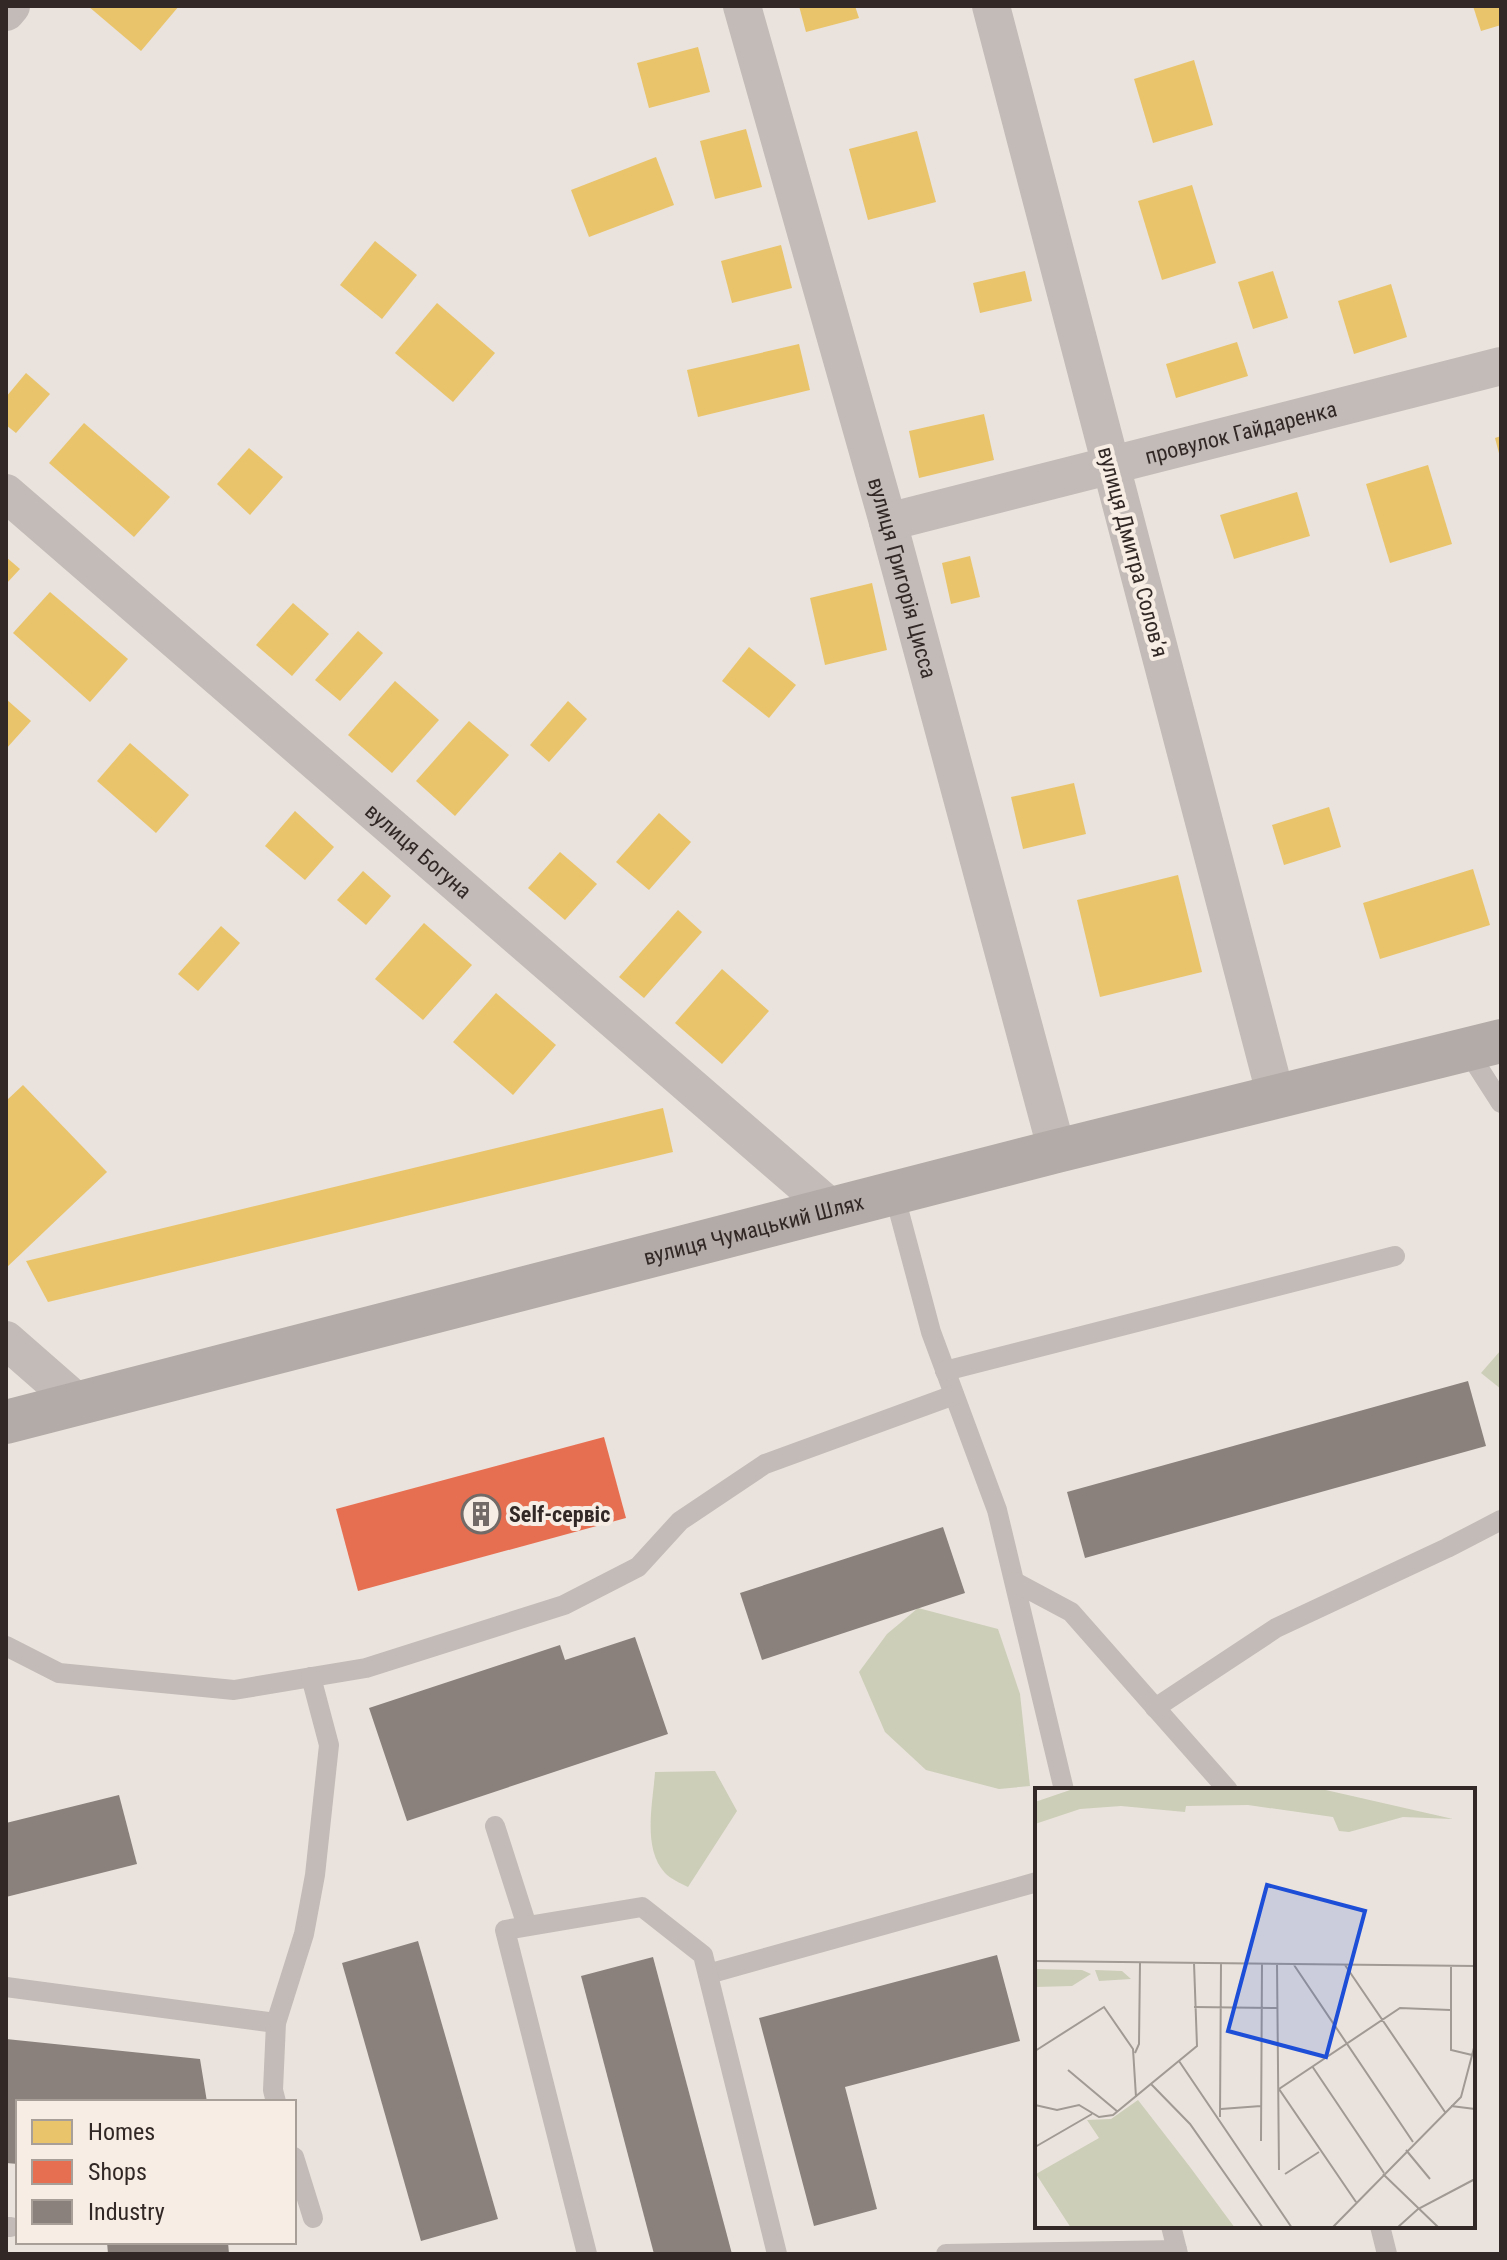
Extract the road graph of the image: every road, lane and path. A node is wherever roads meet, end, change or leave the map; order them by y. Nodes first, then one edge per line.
1 (11, 6) edge
2 (742, 6) edge
3 (991, 6) edge
4 (6, 12) edge
5 (1501, 366) edge
6 (1111, 465) junction
7 (6, 493) edge
8 (888, 522) junction
9 (1484, 1046) edge
10 (1276, 1097) junction
11 (1501, 1103) edge
12 (1057, 1151) junction
13 (894, 1193) junction
14 (832, 1209) junction
15 (1395, 1256) dead end
16 (6, 1340) edge
17 (945, 1371) junction
18 (954, 1395) junction
19 (78, 1403) junction
20 (6, 1422) edge
21 (1501, 1520) edge
22 (1015, 1582) junction
23 (6, 1646) edge
24 (311, 1677) junction
25 (1155, 1708) junction
26 (1064, 1788) edge
27 (1226, 1788) edge
28 (495, 1826) dead end
29 (1035, 1883) edge
30 (527, 1926) junction
31 (708, 1974) junction
32 (6, 1987) edge
33 (276, 2023) junction
34 (276, 2100) edge
35 (296, 2163) edge
36 (313, 2218) dead end
37 (1171, 2228) edge
38 (1380, 2228) edge
39 (1177, 2252) edge
40 (587, 2254) edge
41 (777, 2254) edge
42 (946, 2254) edge
43 (1387, 2254) edge

1 - 4 street
2 - 8 street, вулиця Григорія Цисса
3 - 6 street, вулиця Дмитра Соловʼя
5 - 6 street, провулок Гайдаренка
6 - 8 street, провулок Гайдаренка
6 - 10 street, вулиця Дмитра Соловʼя
7 - 14 street, вулиця Богуна
8 - 12 street, вулиця Григорія Цисса
9 - 10 main road, вулиця Чумацький Шлях
9 - 11 lane
10 - 12 main road, вулиця Чумацький Шлях
12 - 13 main road, вулиця Чумацький Шлях
13 - 14 main road, вулиця Чумацький Шлях
13 - 17 lane
14 - 19 main road, вулиця Чумацький Шлях
15 - 17 lane
16 - 19 street
17 - 18 lane
18 - 22 lane
18 - 24 lane
19 - 20 main road, вулиця Чумацький Шлях
21 - 25 lane
22 - 25 lane
22 - 26 lane
23 - 24 lane
24 - 33 lane
25 - 27 lane
28 - 30 lane
29 - 31 lane
30 - 31 lane
30 - 40 lane
31 - 41 lane
32 - 33 lane
33 - 34 lane
35 - 36 lane
37 - 39 lane
38 - 43 lane
39 - 42 lane

